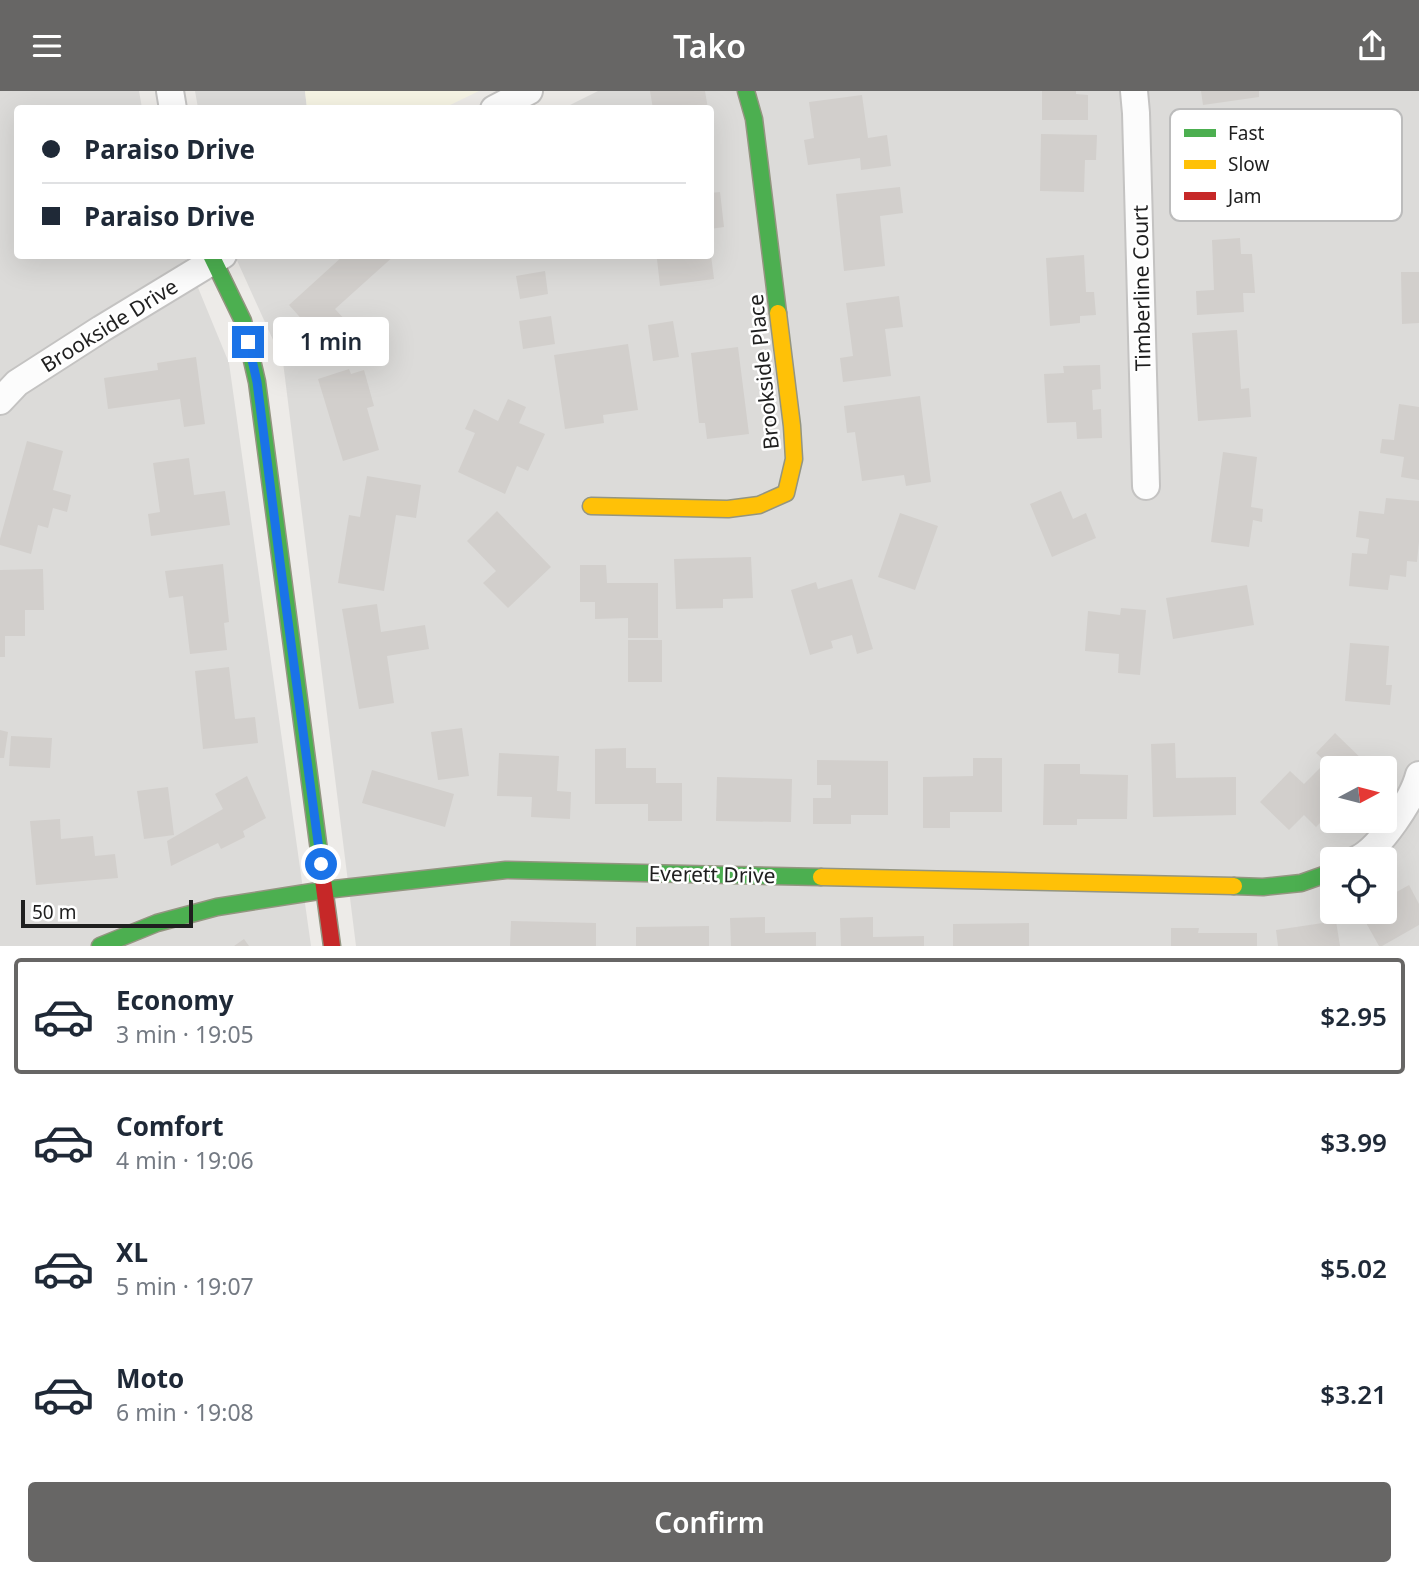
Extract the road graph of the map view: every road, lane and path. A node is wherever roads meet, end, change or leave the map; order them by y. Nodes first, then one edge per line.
1 (529, 91) edge
2 (746, 91) edge
3 (1134, 91) edge
4 (502, 105) edge
5 (213, 259) edge
6 (217, 259) edge
7 (0, 401) edge
8 (1146, 486) dead end
9 (591, 506) dead end
10 (1419, 775) edge
11 (1373, 847) edge
12 (1320, 876) edge
13 (325, 890) junction
14 (100, 946) edge
15 (332, 946) edge

1 - 4 street
2 - 9 street, Brookside Place
3 - 8 street, Timberline Court
5 - 7 street, Brookside Drive
6 - 13 street
10 - 11 street
12 - 13 street, Everett Drive
13 - 14 street, Everett Drive
13 - 15 street

